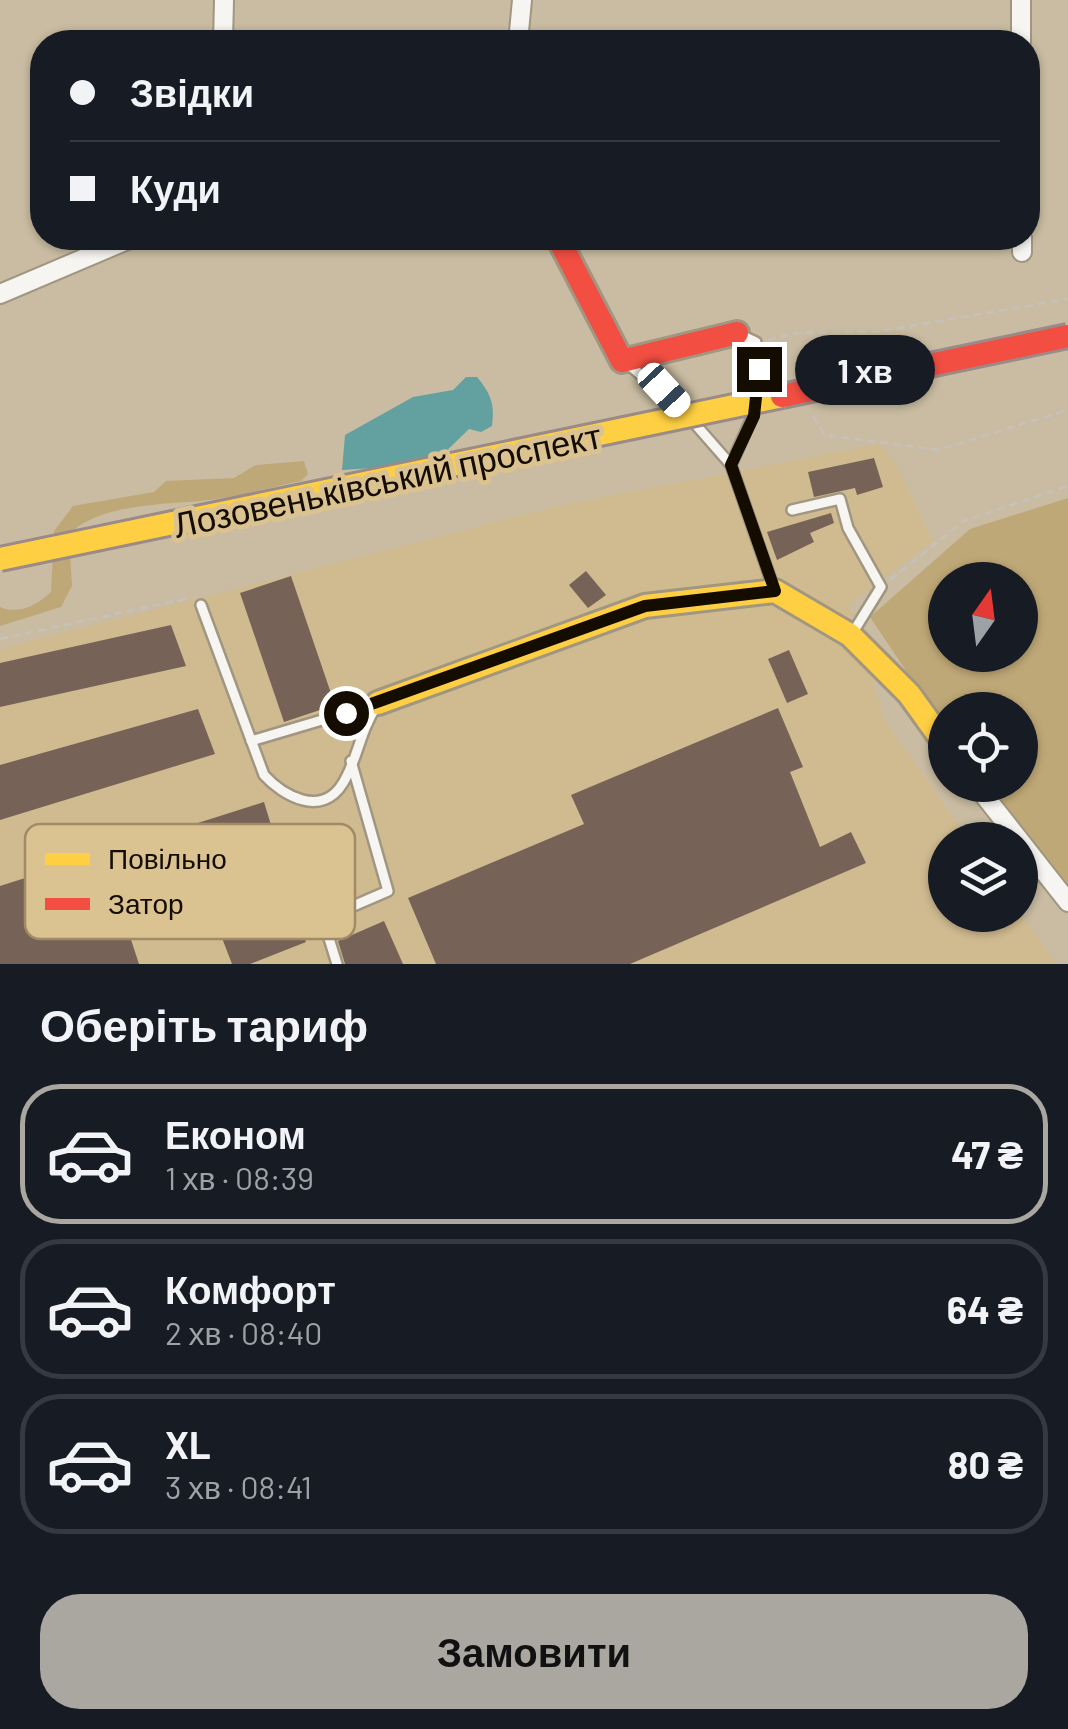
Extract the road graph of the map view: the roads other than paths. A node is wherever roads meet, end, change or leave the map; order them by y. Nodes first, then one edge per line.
1 (224, 0) edge
2 (522, 0) edge
3 (1021, 0) edge
4 (223, 30) edge
5 (519, 30) edge
6 (1021, 30) edge
7 (104, 250) edge
8 (566, 250) edge
9 (0, 294) edge
10 (1068, 336) edge
11 (746, 337) joint
12 (622, 361) junction
13 (731, 465) junction
14 (792, 510) dead end
15 (0, 559) edge
16 (775, 591) junction
17 (201, 606) road end
18 (850, 636) junction
19 (378, 704) junction
20 (928, 721) edge
21 (251, 741) junction
22 (350, 759) junction
23 (989, 802) edge
24 (1068, 902) edge
25 (355, 905) edge
26 (329, 939) edge
27 (337, 964) edge

1 - 4 street
2 - 5 street
3 - 6 street
7 - 9 street
8 - 12 main road
10 - 15 main road, Лозовеньківський проспект, bridge
11 - 12 main road
11 - 13 lane
12 - 13 lane
13 - 16 lane
14 - 18 lane
16 - 18 main road
16 - 19 main road
17 - 21 lane
18 - 20 main road
19 - 21 lane
19 - 22 lane
21 - 22 lane
22 - 25 lane
23 - 24 street
26 - 27 lane

